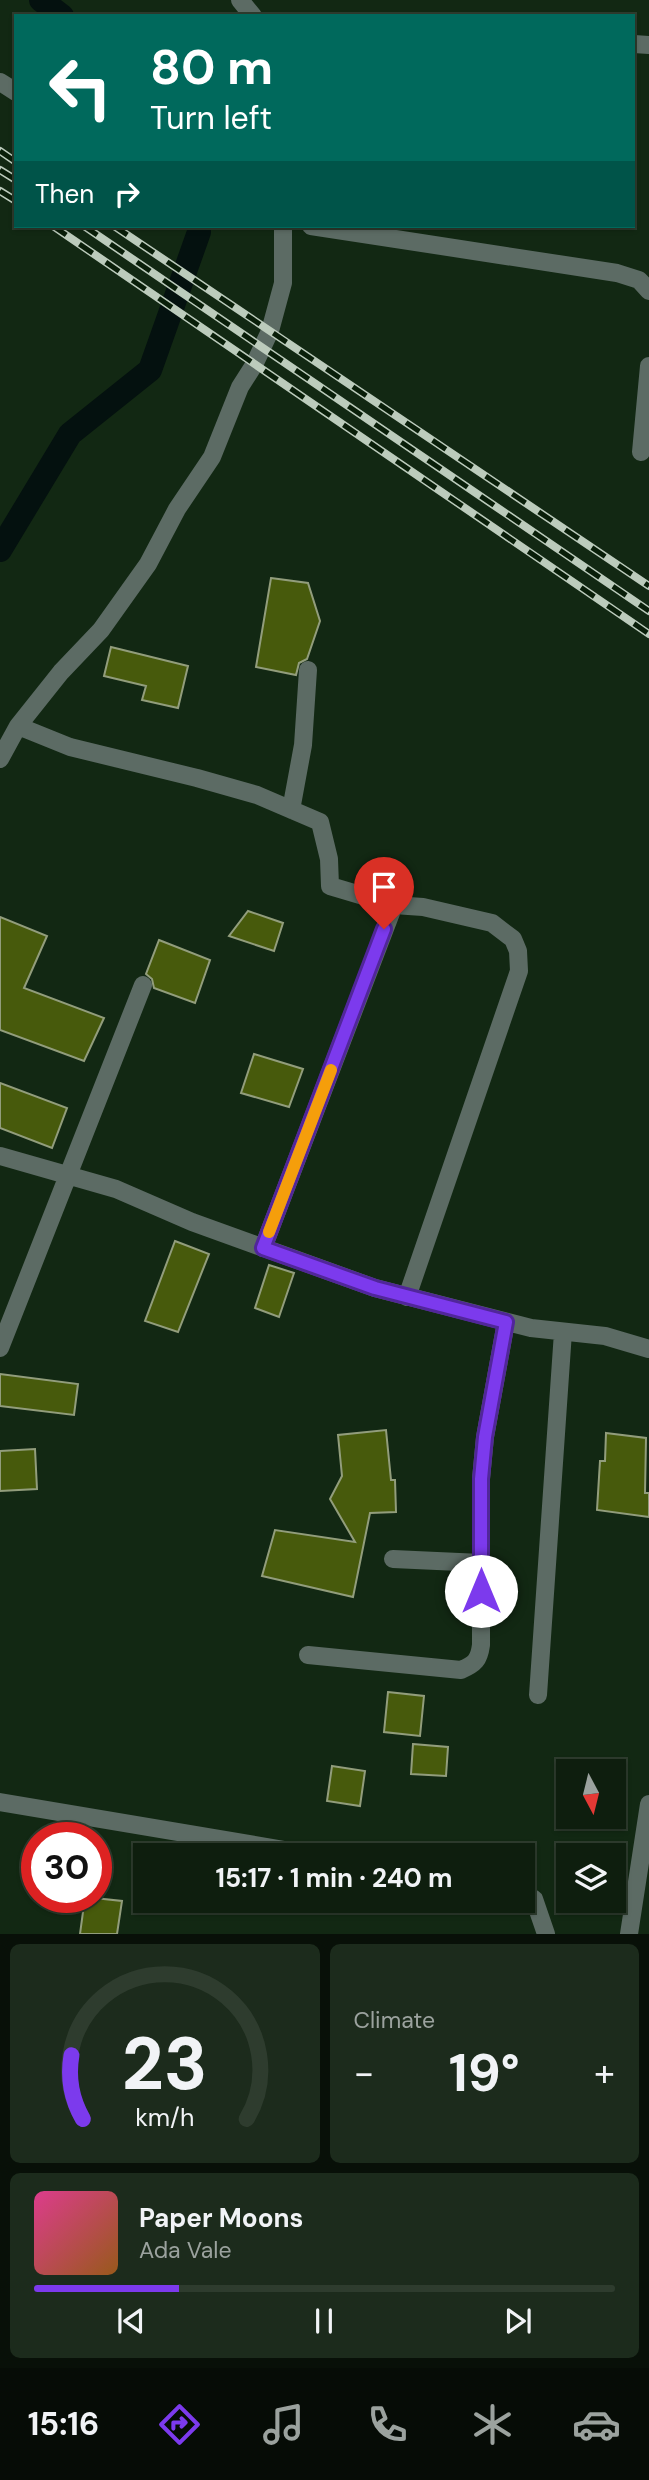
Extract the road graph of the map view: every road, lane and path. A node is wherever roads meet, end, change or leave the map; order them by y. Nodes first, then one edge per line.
1 (240, 0) edge
2 (251, 14) edge
3 (283, 228) edge
4 (323, 228) edge
5 (649, 291) edge
6 (649, 366) edge
7 (641, 452) dead end
8 (308, 670) dead end
9 (18, 726) junction
10 (0, 759) edge
11 (291, 810) junction
12 (394, 905) junction
13 (143, 985) dead end
14 (0, 1156) edge
15 (67, 1176) junction
16 (263, 1248) junction
17 (407, 1297) junction
18 (506, 1322) junction
19 (563, 1332) junction
20 (0, 1348) edge
21 (649, 1349) edge
22 (393, 1559) dead end
23 (481, 1563) junction
24 (308, 1655) dead end
25 (538, 1695) dead end
26 (0, 1802) edge
27 (649, 1804) edge
28 (243, 1843) edge
29 (535, 1901) edge
30 (539, 1909) junction
31 (532, 1934) edge
32 (546, 1934) edge
33 (629, 1934) edge

1 - 2 street
3 - 9 street
4 - 5 street
6 - 7 street
8 - 11 street
9 - 10 street
9 - 11 street
11 - 12 street
12 - 16 street
12 - 17 street
13 - 15 street
14 - 15 street
15 - 16 street
15 - 20 street
16 - 17 street
17 - 18 street
18 - 19 street
18 - 23 street
19 - 21 street
19 - 25 street
22 - 23 street
23 - 24 street
26 - 28 street
27 - 33 street
29 - 30 street
30 - 31 street
30 - 32 street

